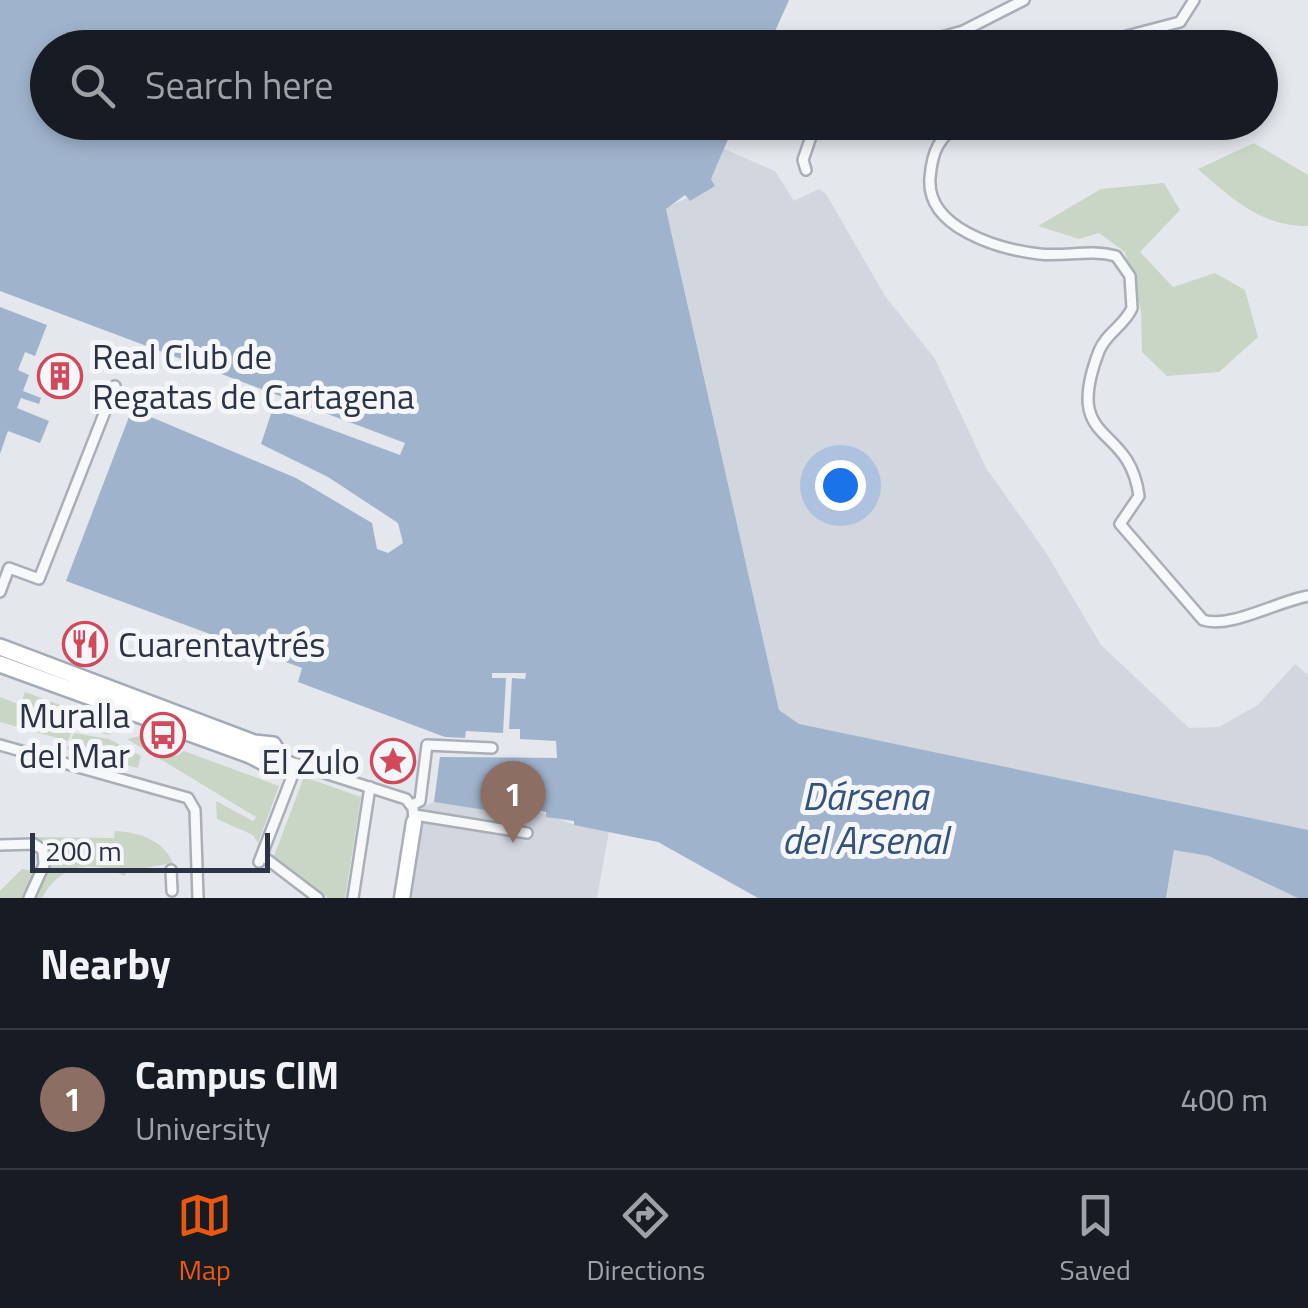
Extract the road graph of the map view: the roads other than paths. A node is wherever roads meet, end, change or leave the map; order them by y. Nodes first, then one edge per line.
1 (1024, 0) edge
2 (1194, 0) edge
3 (963, 30) edge
4 (1150, 30) edge
5 (810, 140) edge
6 (939, 140) edge
7 (806, 170) dead end
8 (115, 386) dead end
9 (0, 592) edge
10 (1308, 596) edge
11 (0, 647) edge
12 (0, 664) edge
13 (0, 745) edge
14 (268, 745) junction
15 (492, 748) dead end
16 (280, 759) junction
17 (260, 762) junction
18 (298, 764) junction
19 (370, 787) junction
20 (414, 814) junction
21 (527, 834) dead end
22 (0, 845) edge
23 (171, 870) dead end
24 (172, 891) dead end
25 (29, 898) edge
26 (198, 898) edge
27 (318, 898) edge
28 (352, 898) edge
29 (402, 898) edge

1 - 3 street
2 - 4 street
5 - 7 street
6 - 10 street
8 - 9 street
11 - 14 main road
12 - 17 main road
13 - 26 street
14 - 16 main road
14 - 17 main road
15 - 20 street
16 - 17 main road
16 - 18 street
18 - 19 street
18 - 27 street
19 - 20 street
19 - 28 street
20 - 21 street
20 - 29 main road
22 - 25 street
23 - 24 street

